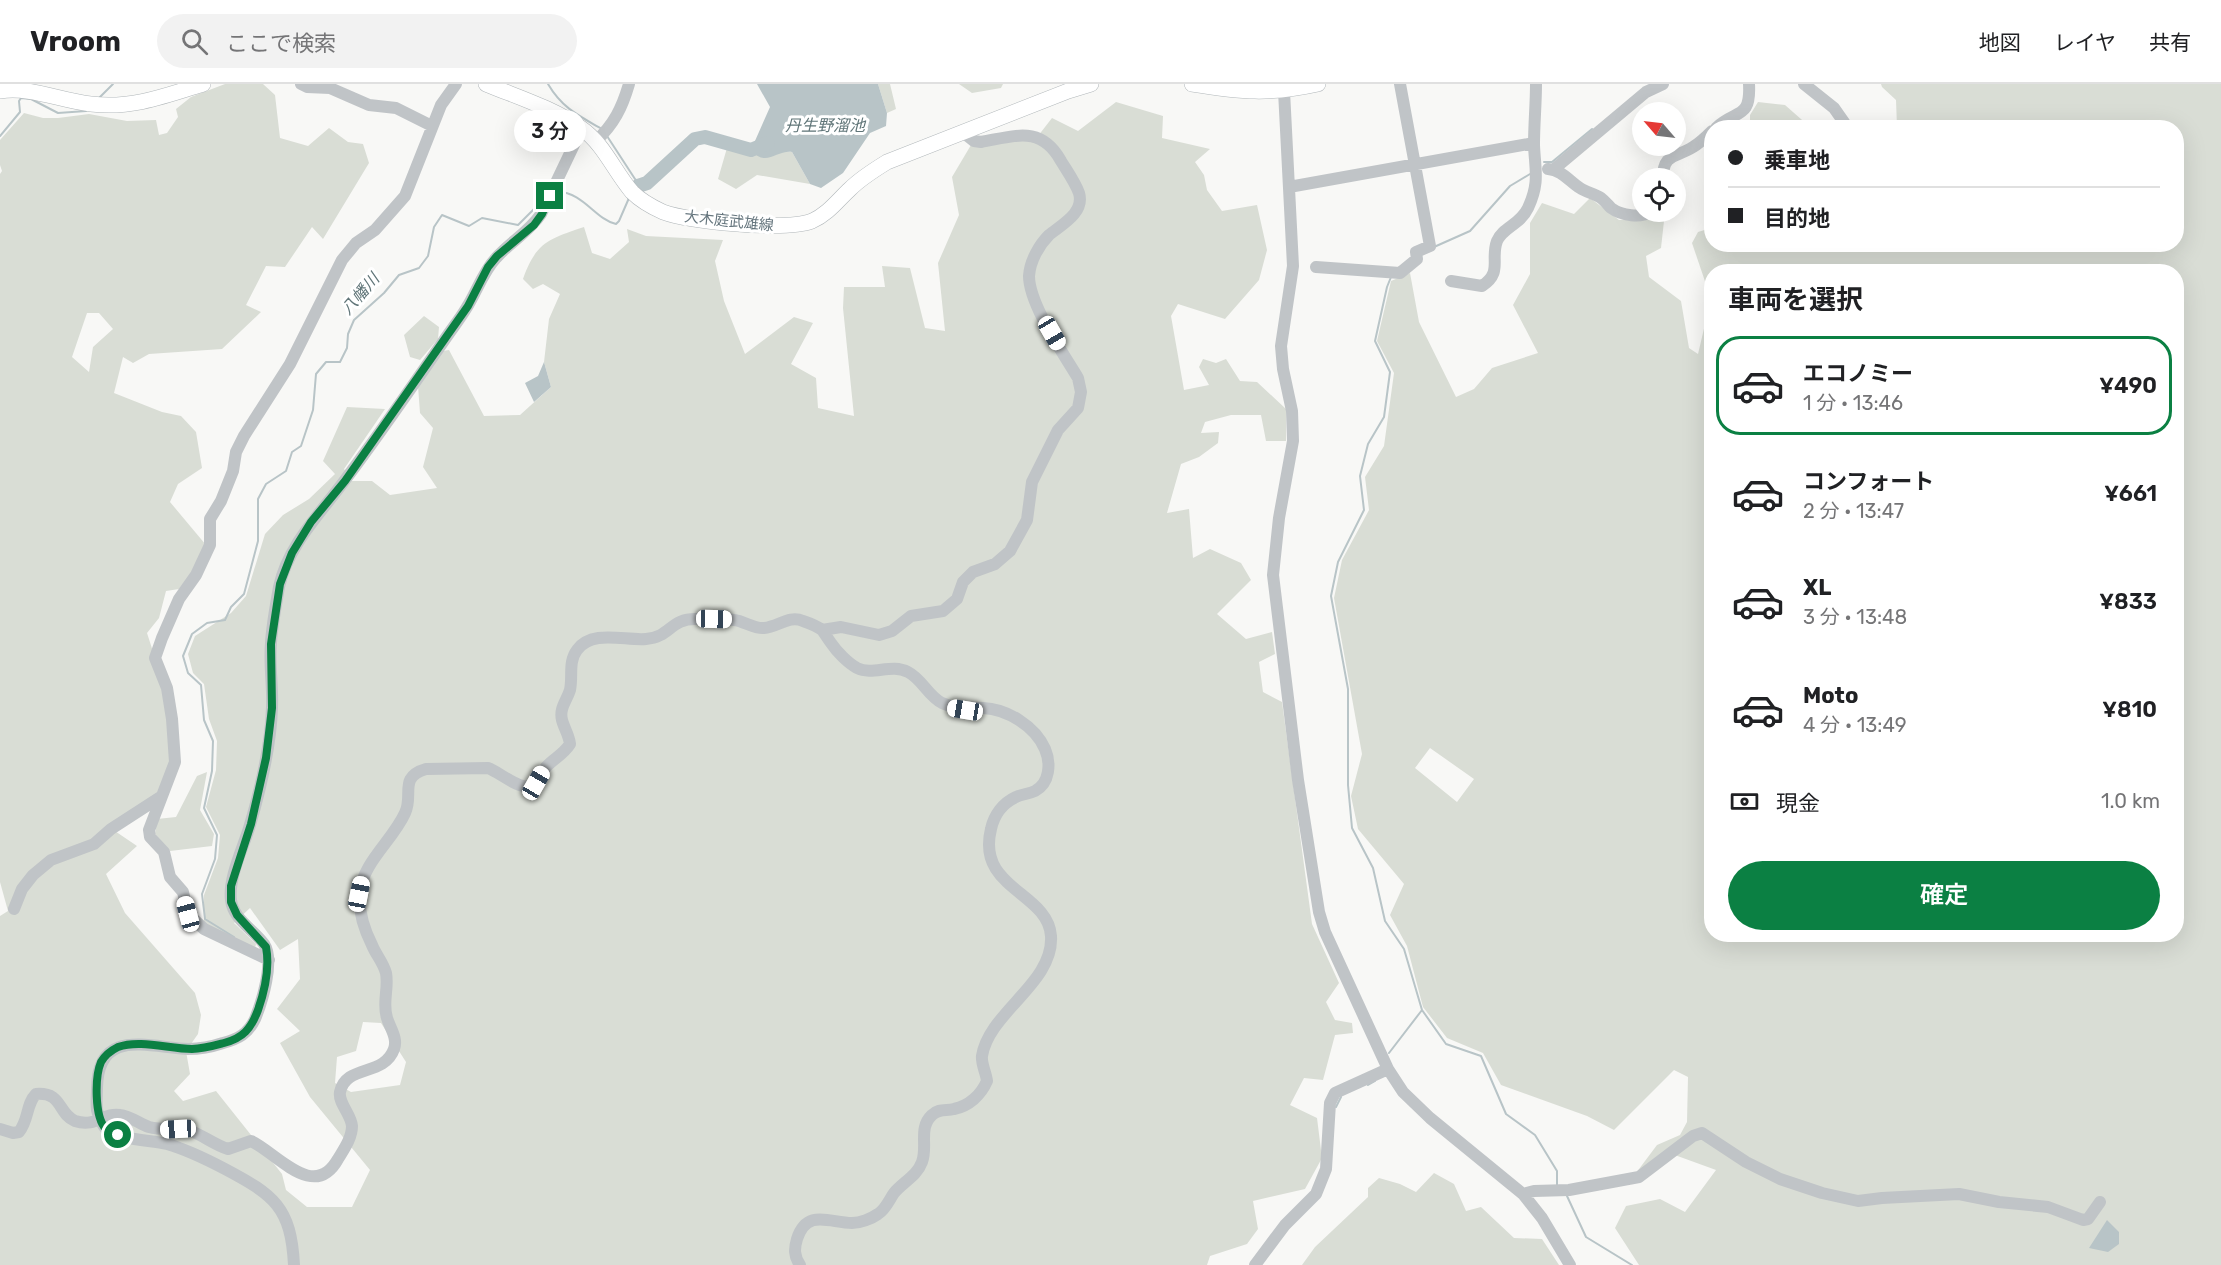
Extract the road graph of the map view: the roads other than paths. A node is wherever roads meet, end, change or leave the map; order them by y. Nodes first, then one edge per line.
1 (203, 84) edge
2 (301, 84) edge
3 (456, 84) edge
4 (486, 84) edge
5 (629, 84) edge
6 (1091, 84) edge
7 (1192, 84) edge
8 (1318, 84) edge
9 (1400, 84) edge
10 (1536, 84) edge
11 (1663, 84) edge
12 (1749, 84) edge
13 (1804, 84) edge
14 (1288, 88) edge
15 (167, 90) edge
16 (0, 91) edge
17 (1725, 120) edge
18 (1842, 120) edge
19 (432, 126) junction
20 (582, 128) junction
21 (964, 133) junction
22 (602, 136) junction
23 (1704, 137) edge
24 (1534, 143) junction
25 (1415, 164) junction
26 (1538, 168) junction
27 (1663, 168) edge
28 (1553, 170) junction
29 (1289, 187) junction
30 (1632, 215) edge
31 (1316, 267) dead end
32 (1451, 281) dead end
33 (822, 630) junction
34 (162, 796) junction
35 (14, 909) dead end
36 (268, 960) junction
37 (1388, 1069) junction
38 (101, 1121) junction
39 (0, 1128) edge
40 (1523, 1194) junction
41 (2100, 1202) dead end
42 (294, 1265) edge
43 (800, 1265) edge
44 (1255, 1265) edge
45 (1569, 1265) edge

1 - 15 main road
2 - 19 street
3 - 19 street
4 - 20 main road, 大木庭武雄線
5 - 22 street
6 - 21 main road, 大木庭武雄線
7 - 14 main road
8 - 14 main road
9 - 25 street
10 - 24 street
11 - 28 street
12 - 17 street
13 - 18 street
14 - 29 street
15 - 16 main road
19 - 34 street
20 - 22 main road, 大木庭武雄線
20 - 36 street
21 - 22 main road, 大木庭武雄線
21 - 33 street
23 - 27 street
24 - 25 street
24 - 26 street
25 - 29 street
25 - 31 street
26 - 28 street
26 - 32 street
28 - 30 street
29 - 37 street
33 - 38 street
33 - 43 street
34 - 35 street
34 - 36 street
36 - 38 street
37 - 40 street
37 - 44 street
38 - 39 street
38 - 42 street
40 - 41 street
40 - 45 street

